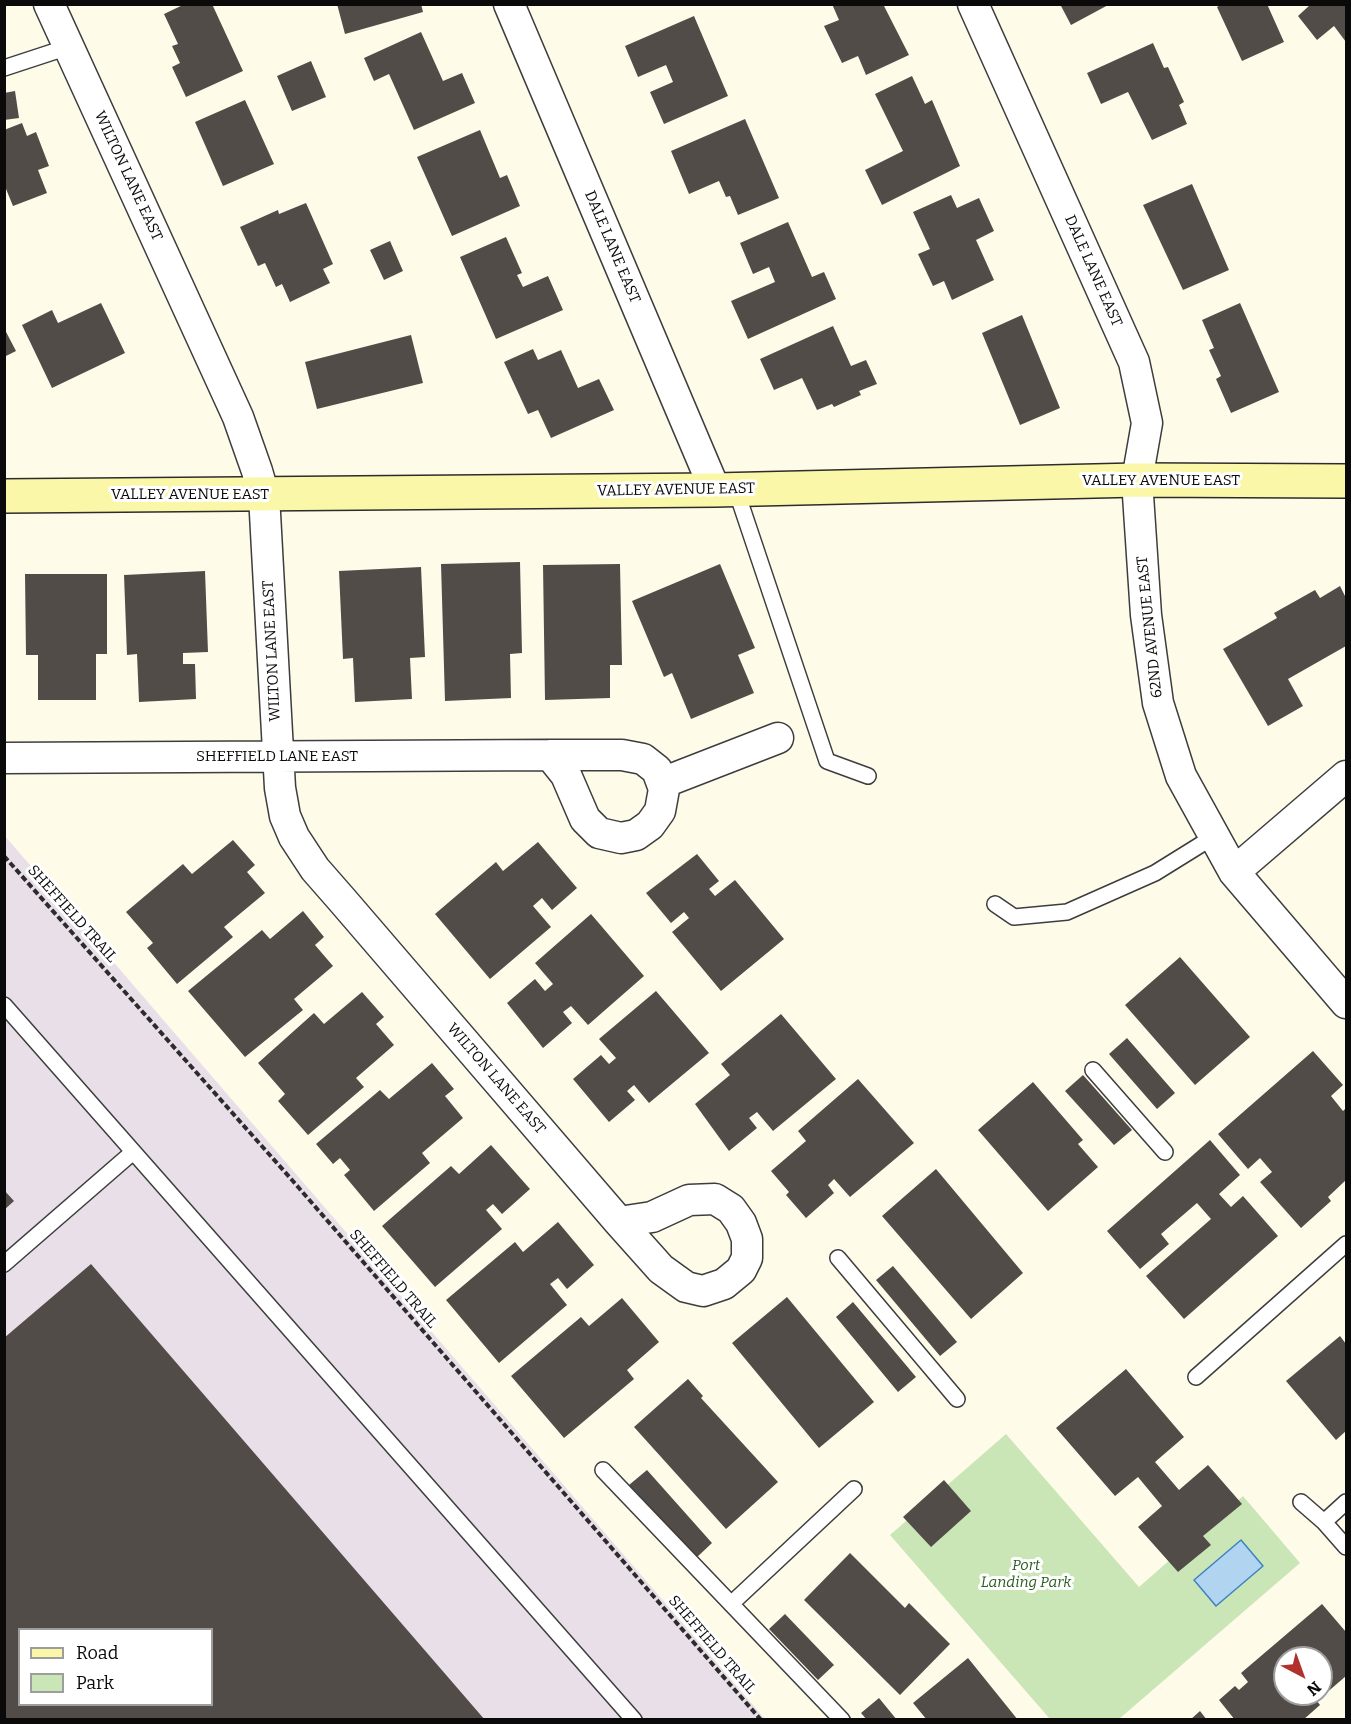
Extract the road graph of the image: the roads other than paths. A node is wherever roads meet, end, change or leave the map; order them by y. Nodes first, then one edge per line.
1 (49, 4) edge
2 (508, 4) edge
3 (973, 4) edge
4 (68, 46) junction
5 (4, 68) edge
6 (1137, 480) junction
7 (1347, 481) edge
8 (726, 490) junction
9 (264, 495) junction
10 (4, 496) edge
11 (778, 738) dead end
12 (550, 755) junction
13 (278, 757) junction
14 (4, 758) edge
15 (868, 776) dead end
16 (1347, 776) edge
17 (662, 783) junction
18 (1213, 837) junction
19 (1234, 872) junction
20 (995, 904) dead end
21 (1347, 1004) edge
22 (4, 1005) edge
23 (1094, 1070) dead end
24 (133, 1152) junction
25 (1165, 1152) dead end
26 (619, 1222) dead end
27 (1347, 1244) edge
28 (838, 1258) dead end
29 (4, 1264) edge
30 (1196, 1377) dead end
31 (957, 1400) dead end
32 (603, 1470) dead end
33 (854, 1489) dead end
34 (1301, 1502) dead end
35 (1347, 1502) edge
36 (1324, 1522) junction
37 (1347, 1547) edge
38 (731, 1604) junction
39 (633, 1719) edge
40 (842, 1719) edge

1 - 4 street, WILTON LANE EAST
2 - 8 street, DALE LANE EAST
3 - 6 street, DALE LANE EAST
4 - 5 lane
4 - 9 street, WILTON LANE EAST
6 - 7 main road, VALLEY AVENUE EAST
6 - 8 main road, VALLEY AVENUE EAST
6 - 18 street, 62ND AVENUE EAST
8 - 9 main road, VALLEY AVENUE EAST
8 - 15 lane
9 - 10 main road, VALLEY AVENUE EAST
9 - 13 street, WILTON LANE EAST
11 - 17 street
12 - 13 street, SHEFFIELD LANE EAST
12 - 17 street, SHEFFIELD LANE EAST
12 - 17 street
13 - 14 street, SHEFFIELD LANE EAST
13 - 26 street, WILTON LANE EAST
16 - 19 street
18 - 19 street, 62ND AVENUE EAST
18 - 20 lane
19 - 21 street, 62ND AVENUE EAST
22 - 24 lane
23 - 25 lane
24 - 29 lane
24 - 39 lane
27 - 30 lane
28 - 31 lane
32 - 38 lane
33 - 38 lane
34 - 36 lane
35 - 36 lane
36 - 37 lane
38 - 40 lane

